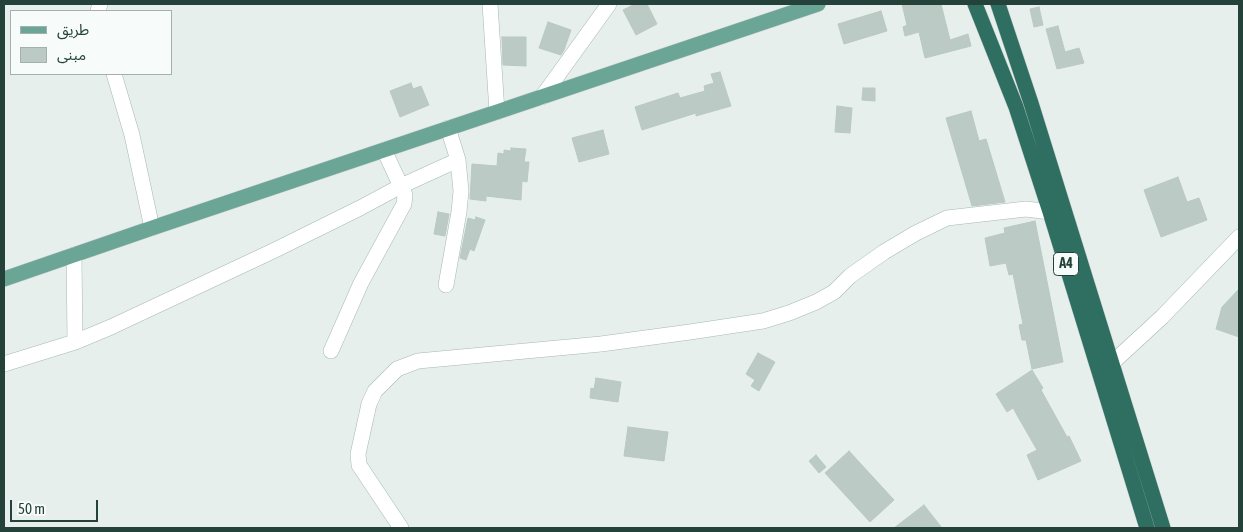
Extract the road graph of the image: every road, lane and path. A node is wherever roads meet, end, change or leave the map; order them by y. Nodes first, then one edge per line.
1 (490, 4) edge
2 (609, 4) edge
3 (818, 4) edge
4 (975, 4) edge
5 (998, 4) edge
6 (114, 75) edge
7 (542, 96) junction
8 (1031, 103) junction
9 (1016, 107) junction
10 (497, 112) junction
11 (448, 128) junction
12 (384, 150) junction
13 (458, 160) junction
14 (401, 186) junction
15 (1057, 209) junction
16 (152, 228) junction
17 (1236, 246) edge
18 (74, 255) junction
19 (4, 280) edge
20 (446, 285) dead end
21 (75, 342) junction
22 (331, 351) dead end
23 (1112, 363) junction
24 (4, 364) edge
25 (401, 528) edge
26 (1147, 528) edge
27 (1163, 528) edge

1 - 10 street
2 - 7 street
3 - 7 main road
4 - 9 highway, A4
5 - 8 highway, A4
6 - 16 street
7 - 10 main road
8 - 9 highway
8 - 15 highway, A4
9 - 15 highway, A4
10 - 11 main road
11 - 12 main road
11 - 13 street
12 - 14 street
12 - 16 main road
13 - 14 street
13 - 20 street
14 - 21 street
14 - 22 street
15 - 23 highway, A4
15 - 25 street
15 - 26 highway, A4
16 - 18 main road
17 - 23 street
18 - 19 main road
18 - 21 street
21 - 24 street
23 - 27 highway, A4

